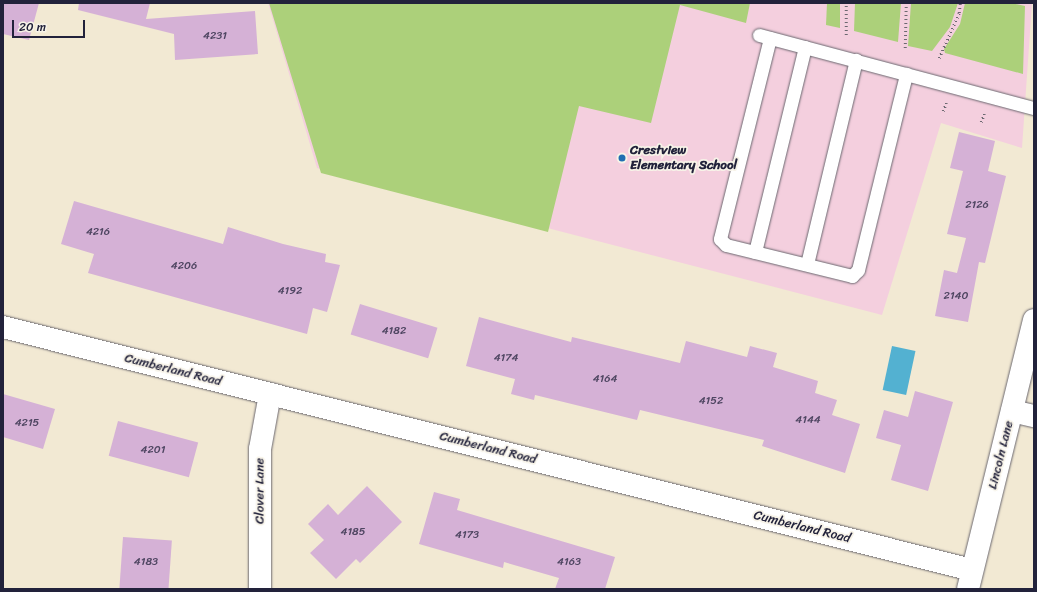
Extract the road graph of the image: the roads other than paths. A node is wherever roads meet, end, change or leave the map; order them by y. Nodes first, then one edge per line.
1 (806, 47) junction
2 (856, 60) junction
3 (906, 74) junction
4 (1034, 108) edge
5 (755, 252) junction
6 (807, 264) junction
7 (1034, 320) edge
8 (3, 327) edge
9 (270, 394) junction
10 (1012, 411) junction
11 (1034, 416) edge
12 (970, 580) edge
13 (260, 589) edge

1 - 2 lane
1 - 5 lane
1 - 5 lane
2 - 3 lane
2 - 6 lane
3 - 4 lane
3 - 6 lane
5 - 6 lane
7 - 10 street, Lincoln Lane
8 - 9 street, Cumberland Road
9 - 12 street, Cumberland Road
9 - 13 street, Clover Lane
10 - 11 street
10 - 12 street, Lincoln Lane

